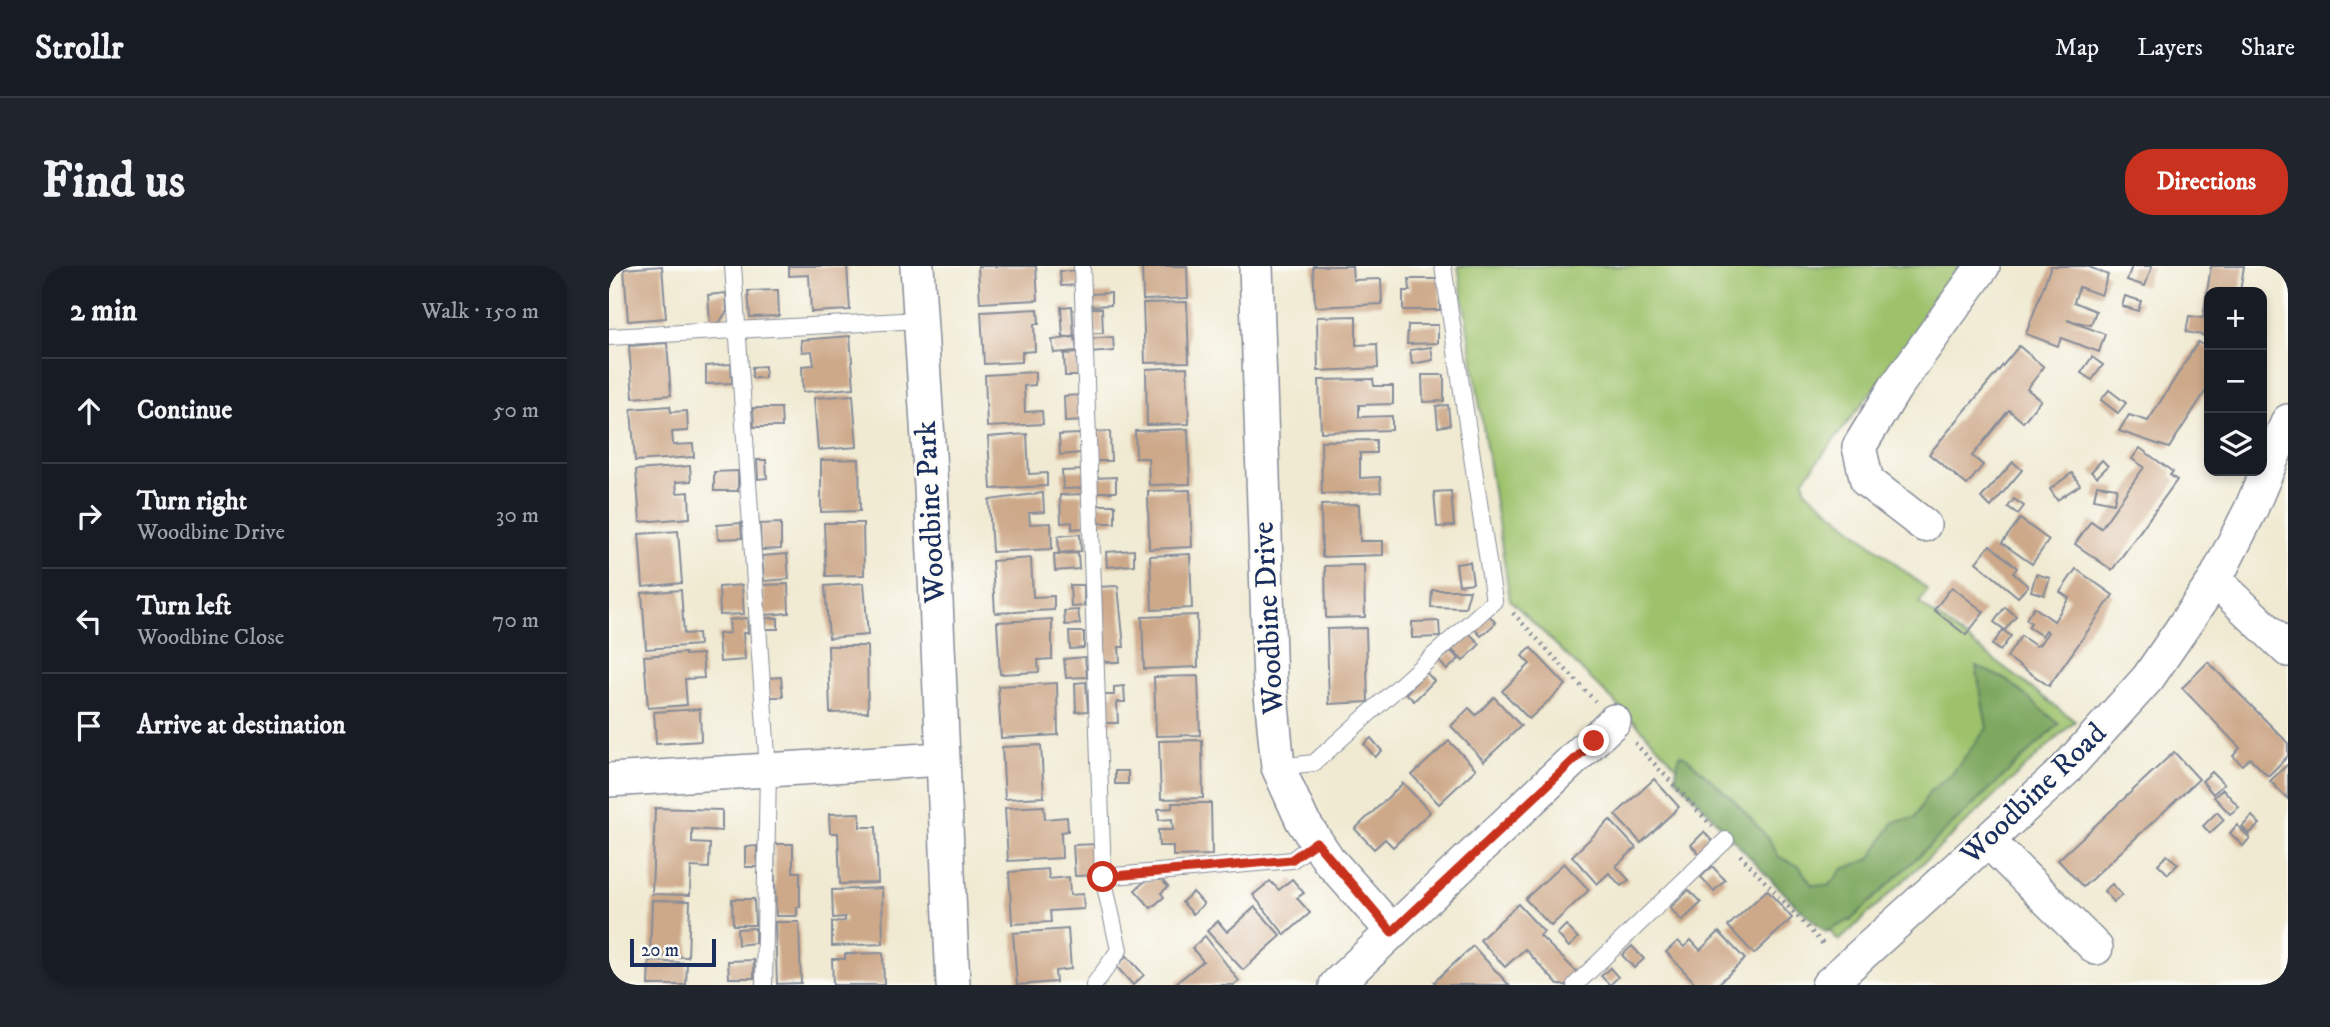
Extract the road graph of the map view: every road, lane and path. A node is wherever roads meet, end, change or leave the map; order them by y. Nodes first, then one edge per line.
1 (733, 266) edge
2 (917, 266) edge
3 (1082, 266) edge
4 (1257, 266) edge
5 (1443, 266) edge
6 (1983, 266) edge
7 (920, 320) junction
8 (736, 329) junction
9 (609, 337) edge
10 (2288, 421) edge
11 (1924, 525) dead end
12 (2215, 580) junction
13 (1494, 601) junction
14 (2288, 650) edge
15 (1615, 722) junction
16 (942, 758) junction
17 (1278, 766) junction
18 (768, 770) junction
19 (609, 780) edge
20 (1726, 840) junction
21 (1988, 841) junction
22 (1316, 842) junction
23 (1103, 877) junction
24 (1392, 932) junction
25 (2096, 948) dead end
26 (1837, 977) edge
27 (764, 985) edge
28 (954, 985) edge
29 (1094, 985) edge
30 (1336, 985) edge
31 (1575, 985) edge

1 - 8 lane
2 - 7 street, Woodbine Park
3 - 23 lane
4 - 17 street, Woodbine Drive
5 - 13 lane
6 - 11 street
7 - 8 lane
7 - 16 street, Woodbine Park
8 - 9 lane
8 - 18 lane
10 - 12 street, Woodbine Road
12 - 14 street
12 - 21 street, Woodbine Road
13 - 15 path
13 - 17 lane
15 - 20 path
15 - 24 street
16 - 18 street
16 - 28 street, Woodbine Park
17 - 22 street, Woodbine Drive
18 - 19 street
18 - 27 lane
20 - 26 path
20 - 31 lane
21 - 25 street
21 - 26 street, Woodbine Road
22 - 23 lane
22 - 24 street, Woodbine Drive
23 - 29 lane
24 - 30 street

